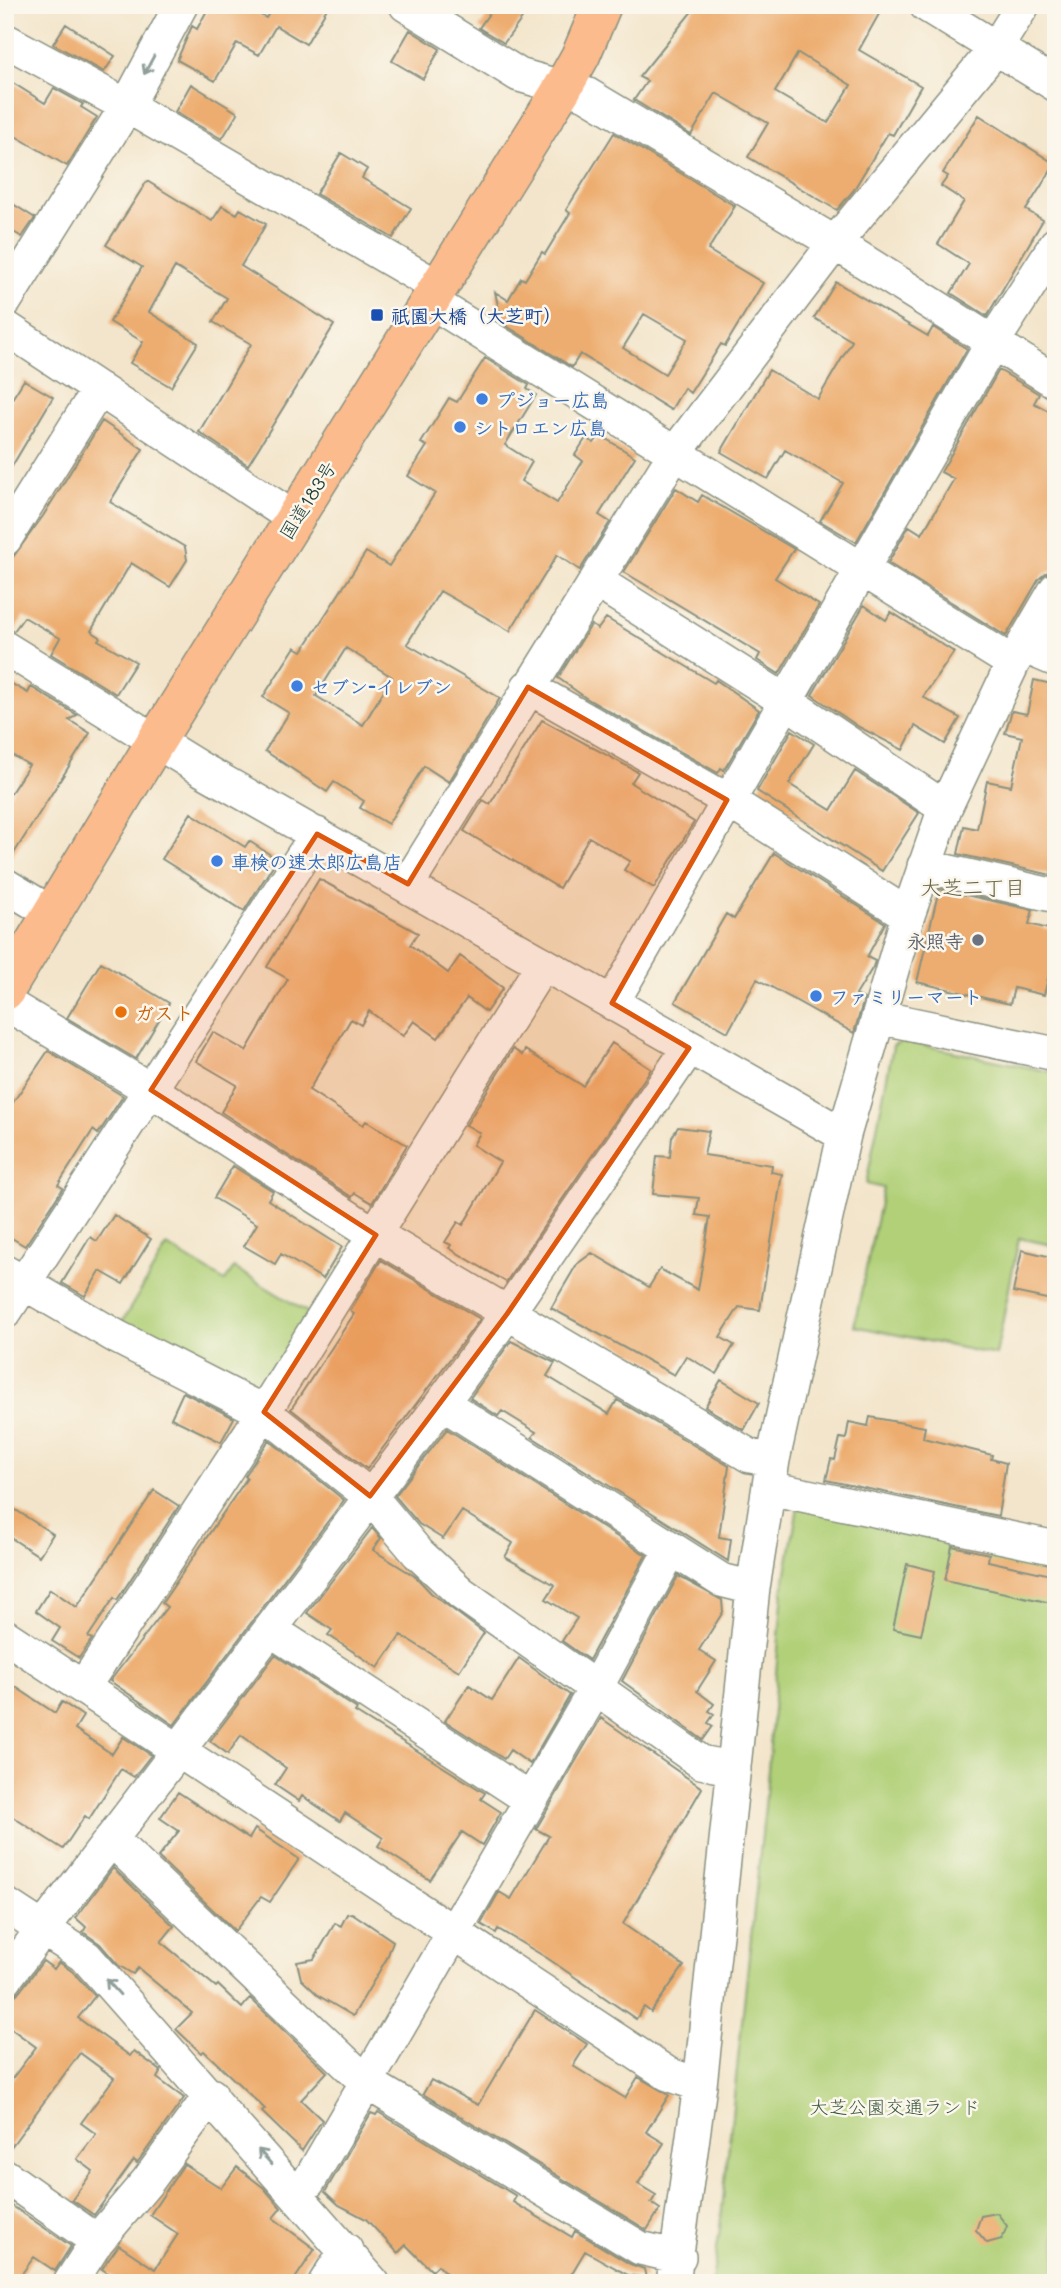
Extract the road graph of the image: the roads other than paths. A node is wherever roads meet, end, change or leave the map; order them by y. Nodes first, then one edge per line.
1 (181, 5) edge
2 (406, 5) edge
3 (603, 5) edge
4 (926, 5) edge
5 (1023, 5) edge
6 (5, 40) edge
7 (996, 48) junction
8 (1056, 85) edge
9 (562, 89) junction
10 (127, 106) junction
11 (835, 243) junction
12 (1056, 244) edge
13 (434, 294) junction
14 (5, 301) edge
15 (5, 327) edge
16 (993, 342) junction
17 (1056, 382) edge
18 (99, 388) junction
19 (675, 453) junction
20 (295, 519) junction
21 (5, 539) edge
22 (864, 570) junction
23 (596, 581) junction
24 (1056, 589) edge
25 (5, 648) edge
26 (1018, 654) junction
27 (1056, 660) edge
28 (528, 687) junction
29 (787, 702) junction
30 (156, 741) junction
31 (727, 800) junction
32 (945, 808) junction
33 (317, 834) junction
34 (924, 866) junction
35 (408, 884) junction
36 (5, 885) edge
37 (1056, 897) edge
38 (53, 914) junction
39 (908, 915) junction
40 (543, 964) junction
41 (5, 991) edge
42 (5, 1003) edge
43 (612, 1003) junction
44 (878, 1017) junction
45 (689, 1048) junction
46 (1056, 1054) edge
47 (151, 1090) junction
48 (844, 1135) junction
49 (376, 1236) junction
50 (14, 1277) edge
51 (5, 1312) edge
52 (507, 1314) junction
53 (442, 1403) junction
54 (264, 1412) junction
55 (771, 1474) junction
56 (370, 1496) junction
57 (1056, 1548) edge
58 (671, 1549) junction
59 (754, 1588) junction
60 (271, 1630) junction
61 (5, 1636) edge
62 (84, 1686) junction
63 (596, 1688) junction
64 (178, 1750) junction
65 (734, 1769) junction
66 (531, 1800) junction
67 (111, 1839) junction
68 (5, 1904) edge
69 (43, 1928) junction
70 (453, 1930) junction
71 (5, 1979) edge
72 (366, 2082) junction
73 (700, 2085) junction
74 (211, 2095) junction
75 (5, 2176) edge
76 (297, 2193) junction
77 (97, 2241) junction
78 (346, 2250) junction
79 (676, 2270) edge
80 (70, 2283) edge
81 (326, 2283) edge
82 (373, 2283) edge

1 -> 10 street
2 - 9 street
3 - 9 highway, 国道183号
4 - 7 street
5 - 7 street
6 - 10 street
7 - 8 street
7 - 11 street
9 - 11 street
9 - 13 highway, 国道183号
10 - 13 street
10 - 14 street
11 - 16 street
11 - 19 street
12 - 16 street
13 - 19 street
13 - 20 highway, 国道183号
15 - 18 street
16 - 17 street
16 - 22 street
18 - 20 street
18 - 21 street
19 - 22 street
19 - 23 street
20 - 30 highway, 国道183号
22 - 26 street
22 - 29 street
23 - 28 street
23 - 29 street
24 - 26 street
25 - 30 street
26 - 27 street
26 - 32 street
28 - 31 street
28 - 35 street
29 - 31 street
29 - 32 street
30 - 33 street
30 - 38 highway, 国道183号
31 - 39 street
31 - 43 street
32 - 34 street
33 - 35 street
33 - 47 street
34 - 37 street
34 - 39 street
35 - 40 street
36 - 38 street
38 - 41 highway, 国道183号
39 - 44 street
40 - 43 street
40 - 49 street
42 - 47 street
43 - 45 street
44 - 46 street
44 - 48 street
45 - 48 street
45 - 52 street
47 - 49 street
47 - 50 street
48 - 55 street
49 - 52 street
49 - 54 street
50 - 51 street
50 - 54 street
52 - 53 street
52 - 55 street
53 - 56 street
53 - 58 street
54 - 56 street
54 - 62 street
55 - 57 street
55 - 59 street
56 - 60 street
56 - 63 street
58 - 59 street
58 - 63 street
59 - 65 street
60 - 64 street
60 - 66 street
61 - 62 street
62 - 64 street
63 - 65 street
63 - 66 street
64 - 67 street
64 - 70 street
65 - 73 street
66 - 70 street
67 - 69 street
67 - 72 street
68 - 69 street
69 - 71 street
74 -> 69 street
70 - 72 street
70 - 73 street
72 - 76 street
72 - 79 street
73 - 79 street
76 -> 74 street
74 - 77 street
75 - 77 street
76 - 78 street
77 - 80 street
78 - 81 street
78 - 82 street

